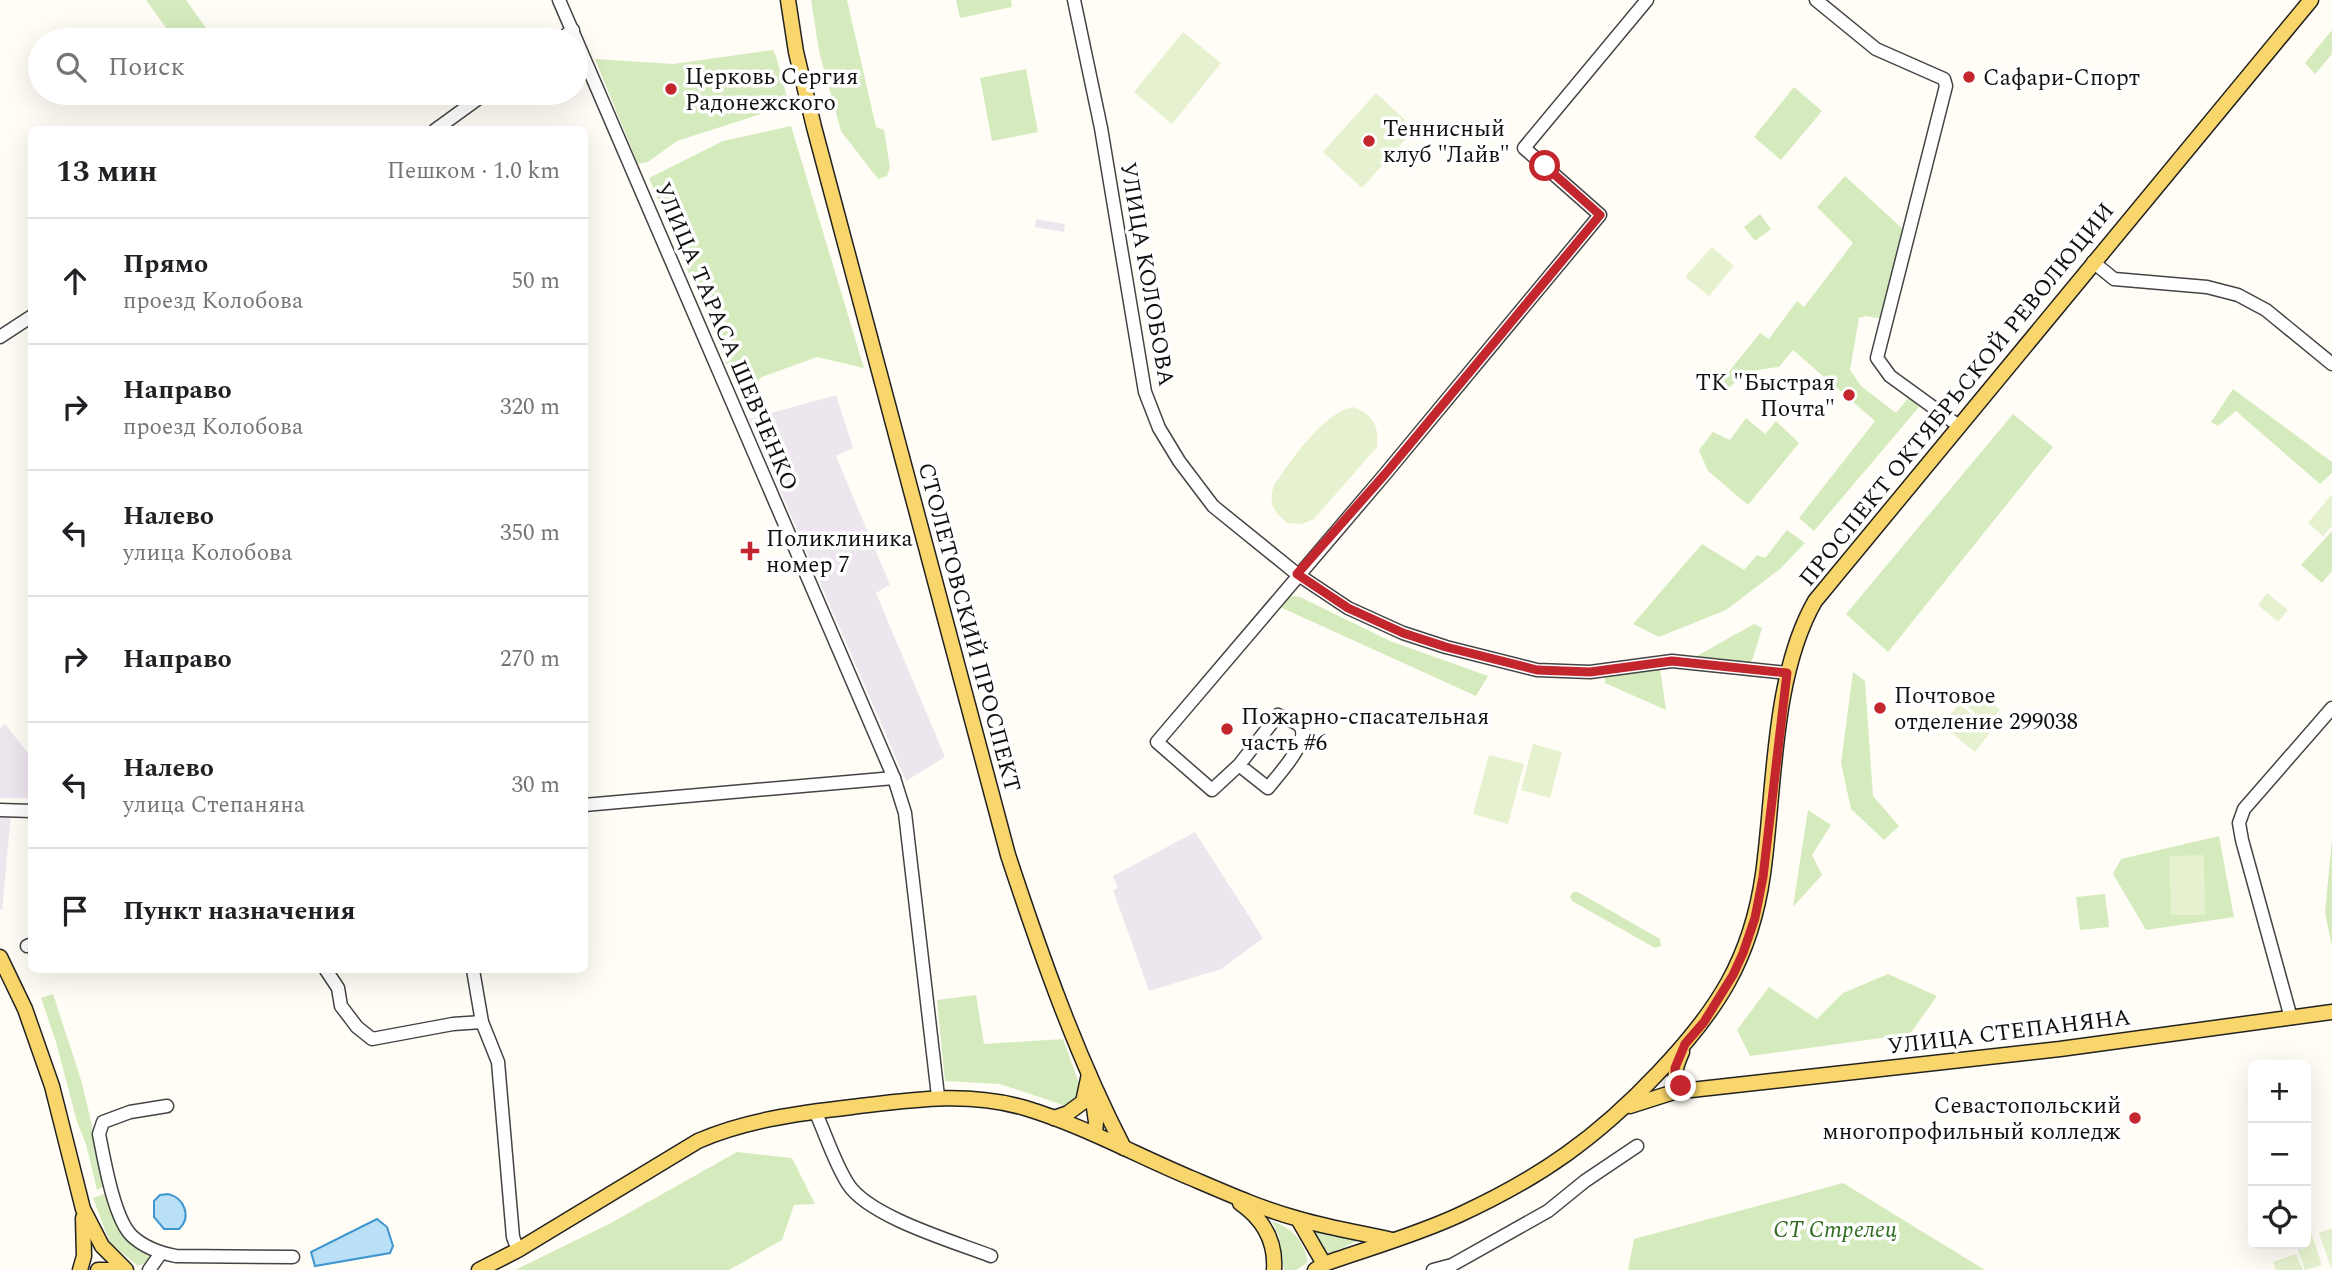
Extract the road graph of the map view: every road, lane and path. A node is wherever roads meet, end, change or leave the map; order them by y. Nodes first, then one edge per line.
1 (559, 0) edge
2 (788, 0) edge
3 (1074, 0) edge
4 (1647, 0) edge
5 (1816, 0) edge
6 (2311, 0) edge
7 (572, 28) edge
8 (588, 65) edge
9 (469, 105) edge
10 (441, 126) edge
11 (2094, 262) junction
12 (28, 319) edge
13 (0, 337) edge
14 (2332, 364) edge
15 (1959, 426) junction
16 (1297, 574) junction
17 (1787, 673) junction
18 (2332, 708) edge
19 (1238, 765) junction
20 (894, 778) junction
21 (588, 805) edge
22 (0, 810) edge
23 (28, 811) edge
24 (0, 957) edge
25 (328, 973) edge
26 (474, 973) edge
27 (2332, 1012) edge
28 (2291, 1018) junction
29 (482, 1022) junction
30 (1685, 1044) junction
31 (1089, 1074) junction
32 (1650, 1081) junction
33 (1691, 1090) junction
34 (1675, 1092) junction
35 (938, 1097) junction
36 (167, 1106) dead end
37 (1625, 1107) junction
38 (816, 1111) junction
39 (1054, 1118) junction
40 (1095, 1135) junction
41 (1637, 1146) dead end
42 (1124, 1148) junction
43 (1223, 1191) junction
44 (83, 1209) junction
45 (1298, 1219) junction
46 (1394, 1240) junction
47 (518, 1250) junction
48 (161, 1254) junction
49 (991, 1256) dead end
50 (293, 1257) dead end
51 (1321, 1269) edge
52 (80, 1270) edge
53 (98, 1270) edge
54 (118, 1270) edge
55 (126, 1270) edge
56 (149, 1270) edge
57 (479, 1270) edge
58 (1274, 1270) edge
59 (1433, 1270) edge

1 - 7 street, УЛИЦА ТАРАСА ШЕВЧЕНКО
2 - 31 main road, СТОЛЕТОВСКИЙ ПРОСПЕКТ
3 - 16 street, УЛИЦА КОЛОБОВА
4 - 16 street
5 - 15 street, ПРОСПЕКТ ОКТЯБРЬСКОЙ РЕВОЛЮЦИИ
6 - 11 main road, ПРОСПЕКТ ОКТЯБРЬСКОЙ РЕВОЛЮЦИИ
8 - 20 street, УЛИЦА ТАРАСА ШЕВЧЕНКО
9 - 10 street
11 - 14 street
11 - 15 main road, ПРОСПЕКТ ОКТЯБРЬСКОЙ РЕВОЛЮЦИИ
12 - 13 street
15 - 17 main road, ПРОСПЕКТ ОКТЯБРЬСКОЙ РЕВОЛЮЦИИ
16 - 17 street, УЛИЦА КОЛОБОВА
16 - 19 street
17 - 30 main road, ПРОСПЕКТ ОКТЯБРЬСКОЙ РЕВОЛЮЦИИ
18 - 28 street
19 - 19 street
20 - 21 street
20 - 35 street, УЛИЦА ТАРАСА ШЕВЧЕНКО
22 - 23 street
24 - 44 main road
25 - 29 street
26 - 29 street
27 - 28 main road, УЛИЦА СТЕПАНЯНА
28 - 33 main road, УЛИЦА СТЕПАНЯНА
29 - 47 street
30 - 32 main road, ПРОСПЕКТ ОКТЯБРЬСКОЙ РЕВОЛЮЦИИ
30 - 33 main road
31 - 39 main road
31 - 40 main road
31 - 42 main road, СТОЛЕТОВСКИЙ ПРОСПЕКТ
32 - 34 main road
32 - 37 main road, ПРОСПЕКТ ОКТЯБРЬСКОЙ РЕВОЛЮЦИИ
33 - 34 street, УЛИЦА СТЕПАНЯНА
34 - 37 main road, УЛИЦА СТЕПАНЯНА
35 - 38 main road
35 - 39 main road
36 - 48 street
37 - 46 main road, ПРОСПЕКТ ОКТЯБРЬСКОЙ РЕВОЛЮЦИИ
38 - 47 main road
38 - 49 street
39 - 40 main road
40 - 42 main road
41 - 59 street
42 - 43 main road
43 - 45 main road
43 - 58 main road
44 - 52 main road
44 - 55 main road
45 - 46 main road
45 - 51 main road
46 - 51 main road, ПРОСПЕКТ ОКТЯБРЬСКОЙ РЕВОЛЮЦИИ
47 - 57 main road
48 - 50 street
48 - 56 street
53 - 54 main road

